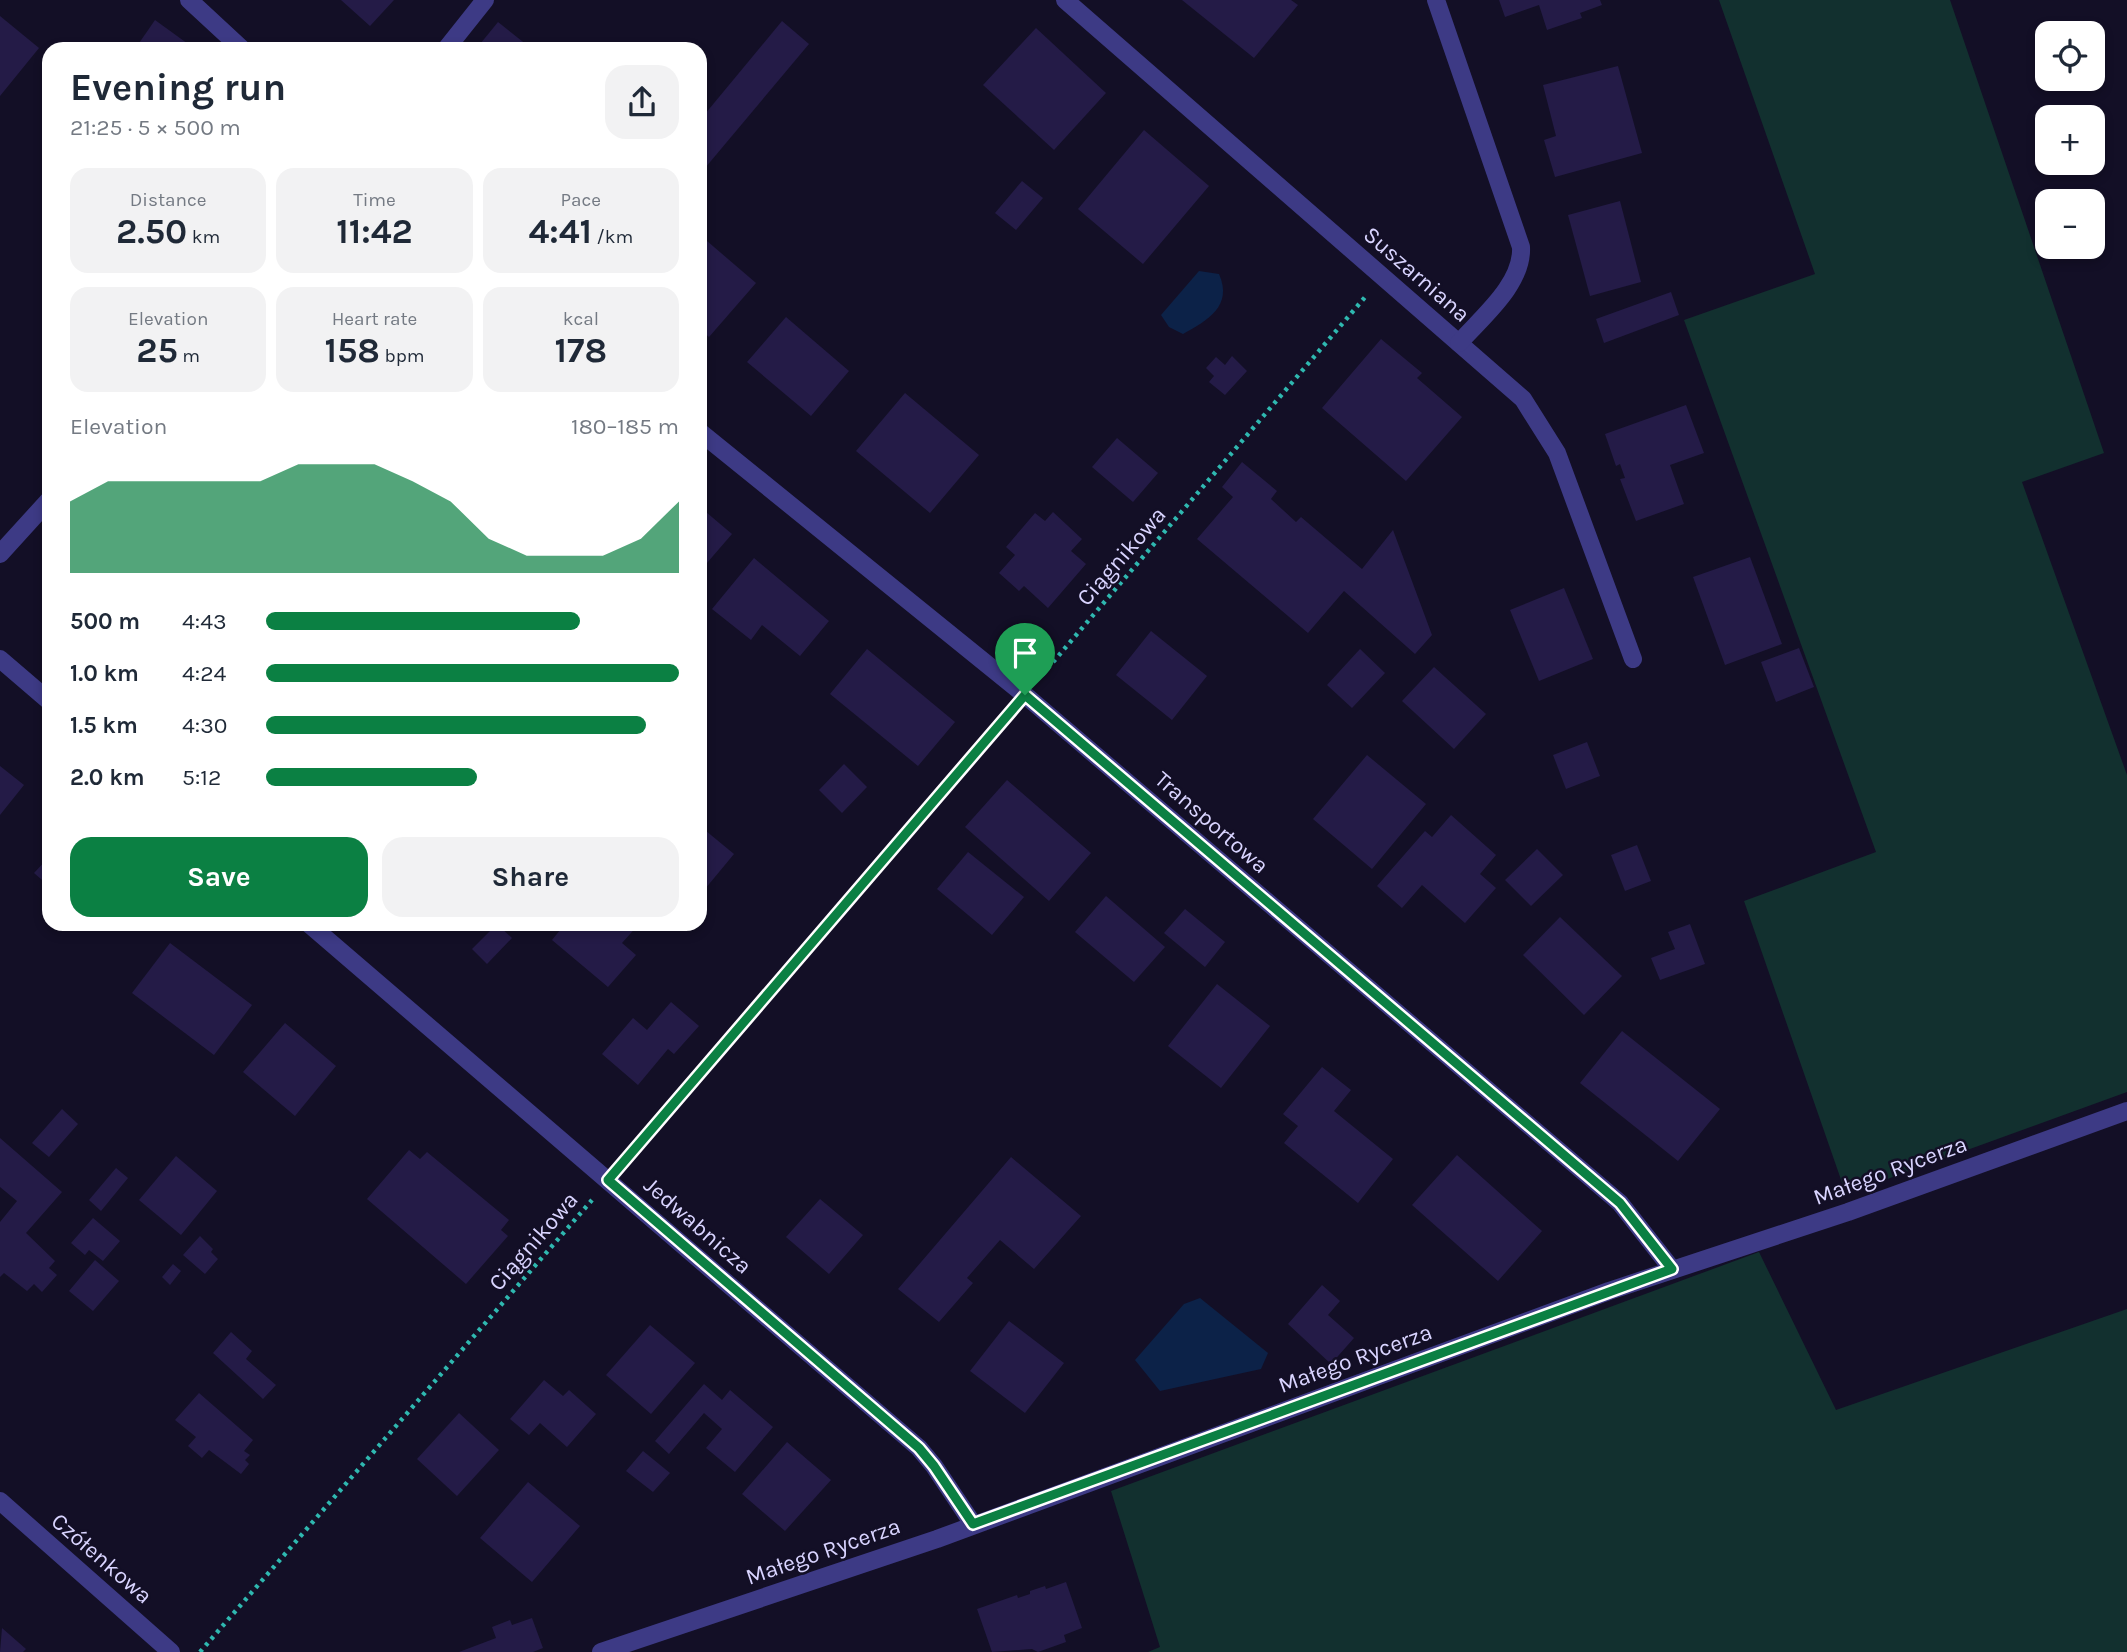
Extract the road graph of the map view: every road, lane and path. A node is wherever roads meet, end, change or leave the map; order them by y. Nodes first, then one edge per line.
1 (190, 0) edge
2 (485, 0) edge
3 (1065, 0) edge
4 (1436, 0) edge
5 (235, 42) edge
6 (452, 42) edge
7 (1382, 277) junction
8 (1459, 343) junction
9 (707, 438) edge
10 (42, 508) edge
11 (0, 554) edge
12 (0, 659) edge
13 (1633, 659) dead end
14 (42, 695) edge
15 (1025, 695) junction
16 (317, 931) edge
17 (2127, 1111) edge
18 (608, 1180) junction
19 (1672, 1269) junction
20 (0, 1501) edge
21 (973, 1524) junction
22 (171, 1652) edge
23 (201, 1652) edge
24 (601, 1652) edge

1 - 5 street
2 - 6 street
3 - 7 street, Suszarniana
4 - 8 street
7 - 8 street, Suszarniana
7 - 15 path, Ciągnikowa
8 - 13 street, Suszarniana
9 - 15 street, Transportowa
10 - 11 street
12 - 14 street
15 - 18 path, Ciągnikowa
15 - 19 street, Transportowa
16 - 18 street, Jedwabnicza
17 - 19 street, Małego Rycerza
18 - 21 street, Jedwabnicza
18 - 23 path, Ciągnikowa
19 - 21 street, Małego Rycerza
20 - 22 street, Czółenkowa
21 - 24 street, Małego Rycerza

